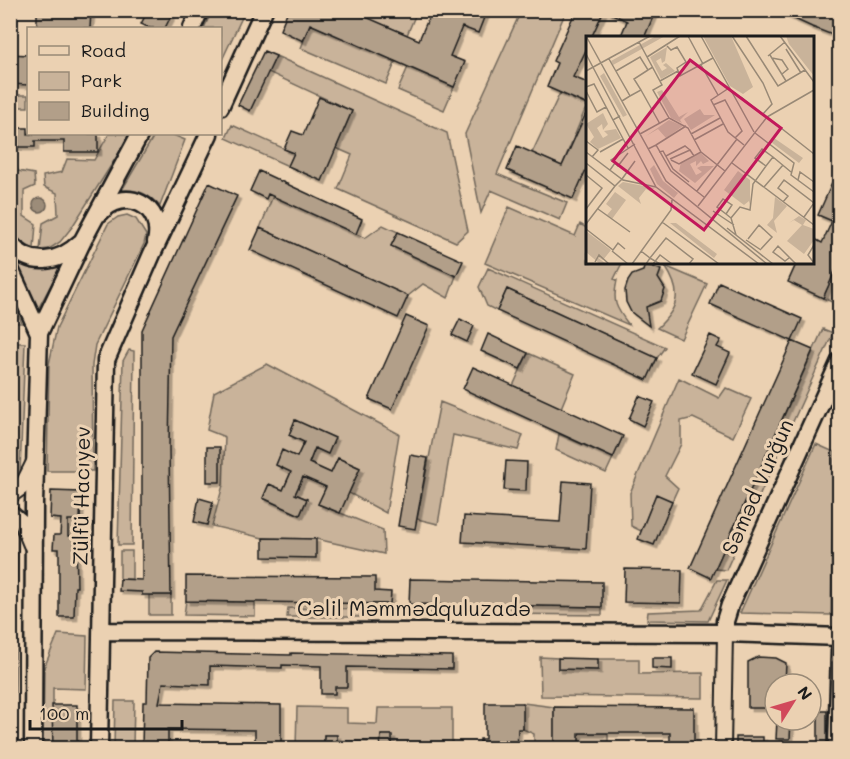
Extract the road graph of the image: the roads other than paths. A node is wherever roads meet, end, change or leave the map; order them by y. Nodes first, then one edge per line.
1 (200, 10) edge
2 (264, 10) edge
3 (192, 27) edge
4 (222, 103) edge
5 (139, 135) edge
6 (209, 135) edge
7 (93, 222) junction
8 (83, 240) junction
9 (10, 244) edge
10 (152, 254) junction
11 (10, 269) edge
12 (39, 333) junction
13 (840, 361) edge
14 (35, 461) junction
15 (10, 496) edge
16 (10, 512) edge
17 (34, 554) junction
18 (102, 631) junction
19 (725, 633) junction
20 (840, 637) edge
21 (840, 650) edge
22 (838, 743) edge
23 (33, 748) edge
24 (99, 748) edge
25 (723, 748) edge

1 - 3 main road
2 - 4 main road
5 - 7 main road
6 - 10 main road
7 - 8 main road
7 - 10 main road
8 - 9 main road
8 - 12 main road
10 - 18 main road, Zülfü Hacıyev
11 - 12 main road
12 - 14 main road
13 - 19 main road, Səməd Vurğun
14 - 15 street
14 - 17 main road
16 - 17 street
17 - 23 main road
18 - 19 main road, Cəlil Məmmədquluzadə
18 - 24 main road, Zülfü Hacıyev
19 - 20 main road, Cəlil Məmmədquluzadə
19 - 25 street
21 - 22 main road

